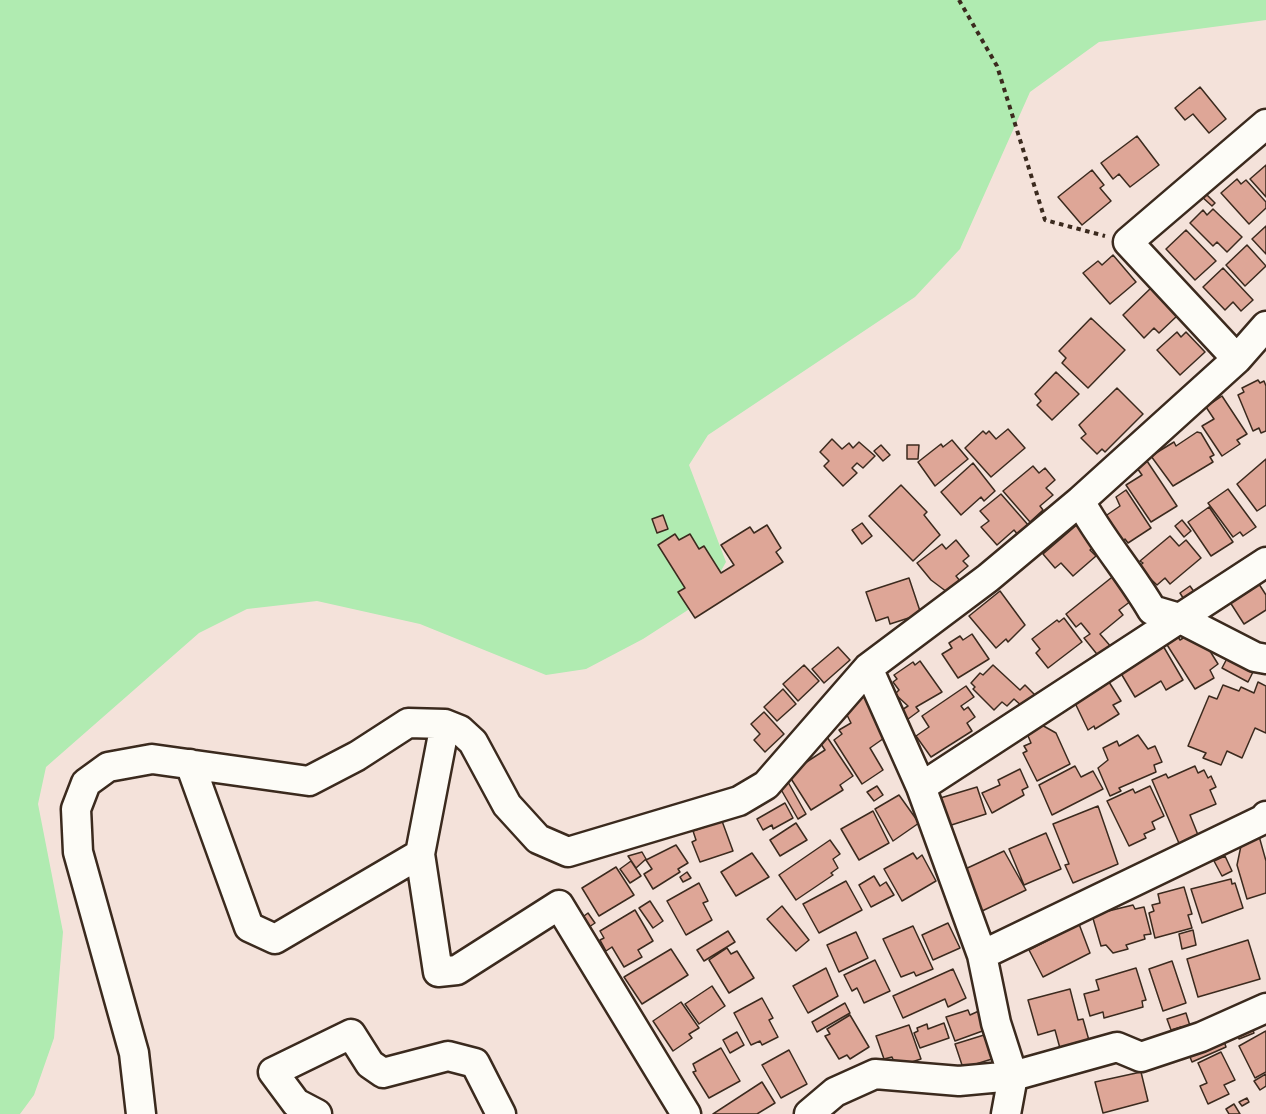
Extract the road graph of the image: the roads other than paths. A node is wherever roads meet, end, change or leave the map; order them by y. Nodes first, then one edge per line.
1 (1266, 124) edge
2 (1266, 326) edge
3 (1237, 359) junction
4 (1080, 501) junction
5 (1266, 562) edge
6 (1179, 618) junction
7 (1266, 659) edge
8 (868, 668) junction
9 (446, 724) junction
10 (190, 764) junction
11 (921, 787) junction
12 (1266, 816) edge
13 (420, 854) junction
14 (982, 955) junction
15 (1266, 1008) edge
16 (1013, 1076) junction
17 (141, 1114) edge
18 (317, 1114) edge
19 (501, 1114) edge
20 (686, 1114) edge
21 (809, 1114) edge
22 (1006, 1114) edge

1 - 3 street
2 - 3 street
3 - 4 street
4 - 6 street
4 - 8 street
5 - 6 street
6 - 7 street
6 - 11 street
8 - 9 street
8 - 11 street
9 - 10 street
9 - 13 street
10 - 13 street
10 - 17 street
11 - 14 street
12 - 14 street
13 - 20 street
14 - 16 street
15 - 16 street
16 - 21 street
16 - 22 street
18 - 19 street

